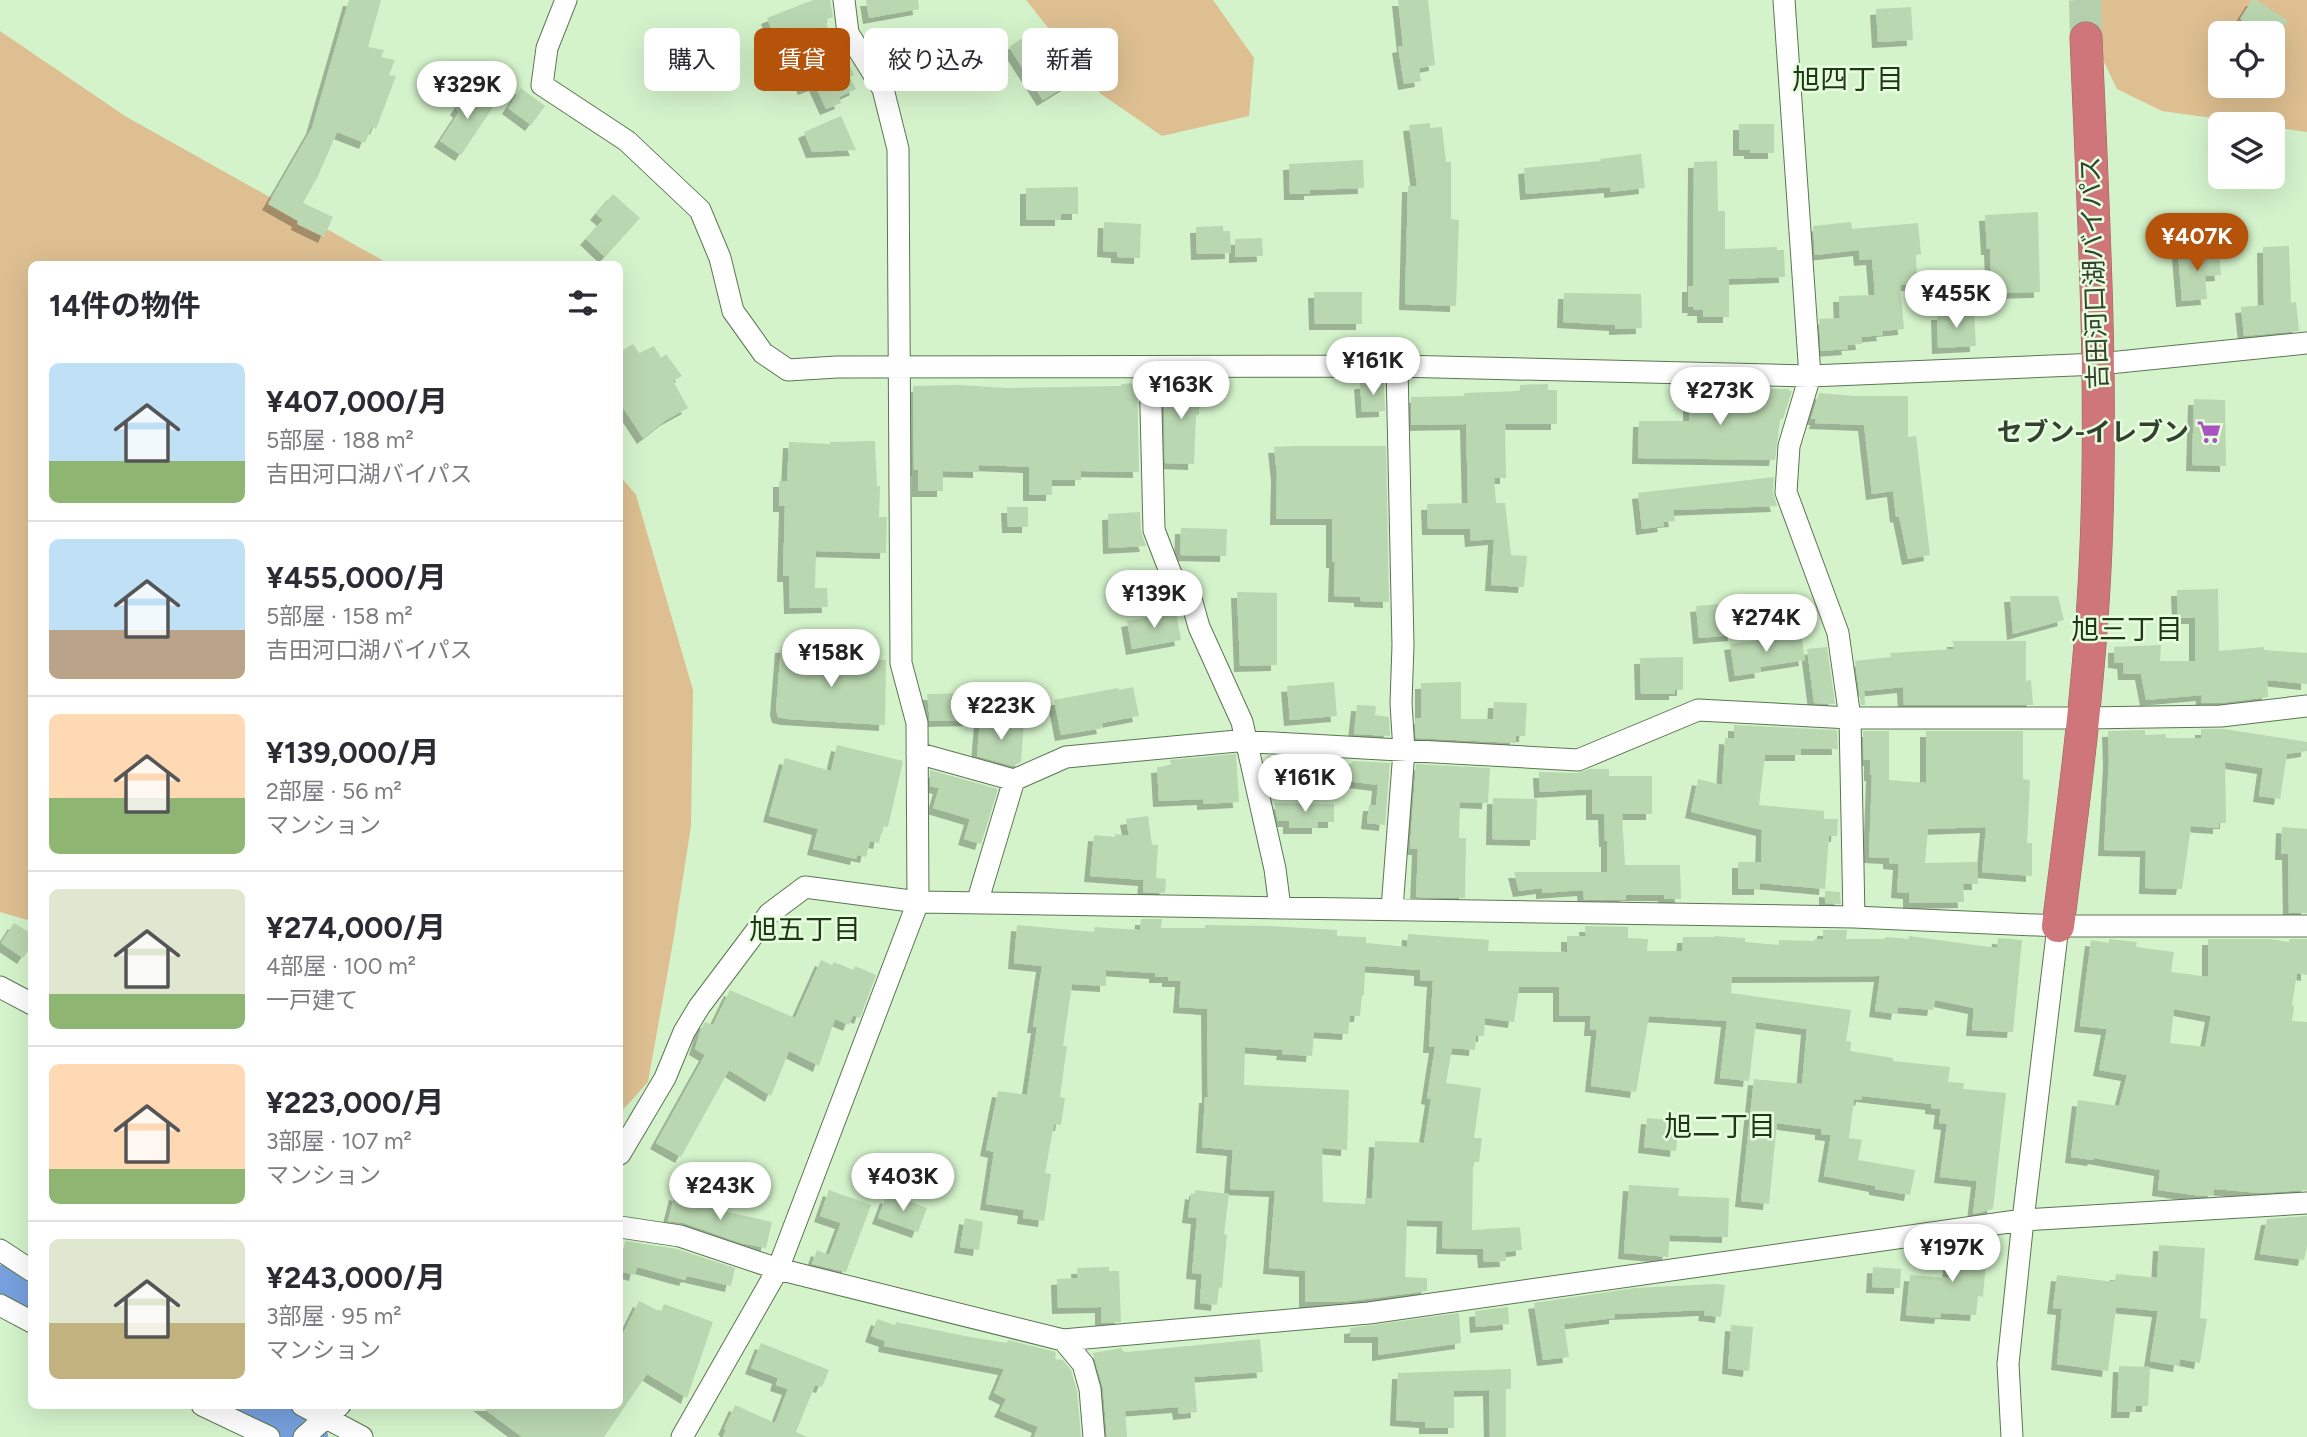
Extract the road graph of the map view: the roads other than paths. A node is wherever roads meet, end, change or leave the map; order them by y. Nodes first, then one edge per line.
1 (566, 0) edge
2 (844, 0) edge
3 (1784, 0) edge
4 (2086, 38) tunnel mouth
5 (2307, 344) edge
6 (2099, 364) junction
7 (1150, 366) junction
8 (1397, 366) junction
9 (898, 368) junction
10 (1810, 376) junction
11 (2307, 706) edge
12 (1850, 718) junction
13 (2084, 718) junction
14 (1245, 742) junction
15 (1404, 751) junction
16 (917, 752) junction
17 (1014, 779) junction
18 (918, 902) junction
19 (977, 903) junction
20 (1280, 908) junction
21 (1392, 909) junction
22 (1854, 918) junction
23 (2058, 926) junction
24 (2307, 926) edge
25 (0, 987) edge
26 (28, 1002) edge
27 (623, 1149) edge
28 (2307, 1203) edge
29 (2023, 1220) junction
30 (623, 1227) edge
31 (0, 1250) edge
32 (28, 1268) edge
33 (778, 1269) junction
34 (0, 1305) edge
35 (28, 1320) edge
36 (1063, 1340) junction
37 (210, 1409) edge
38 (328, 1415) edge
39 (268, 1437) edge
40 (304, 1437) edge
41 (362, 1437) edge
42 (682, 1437) edge
43 (1094, 1437) edge
44 (2012, 1437) edge

1 - 9 street
2 - 9 street
3 - 10 street
4 - 6 highway, 吉田河口湖バイパス
5 - 6 street
6 - 10 street
6 - 13 highway, 吉田河口湖バイパス
7 - 8 street
7 - 9 street
7 - 14 street
8 - 10 street
8 - 15 street
9 - 16 street
10 - 12 street
11 - 13 street
12 - 13 street
12 - 15 street
12 - 22 street
13 - 23 highway, 吉田河口湖バイパス
14 - 15 street
14 - 17 street
14 - 20 street
15 - 21 street
16 - 17 street
16 - 18 street
17 - 19 street
18 - 19 street
18 - 27 street
18 - 33 street
19 - 20 street
20 - 21 street
21 - 22 street
22 - 23 street
23 - 24 street
23 - 29 street
25 - 26 street
28 - 29 street
29 - 36 street
29 - 44 street
30 - 33 street
31 - 32 street
33 - 36 street
33 - 42 street
34 - 35 street
36 - 43 street
37 - 39 street
38 - 40 street
38 - 41 street

